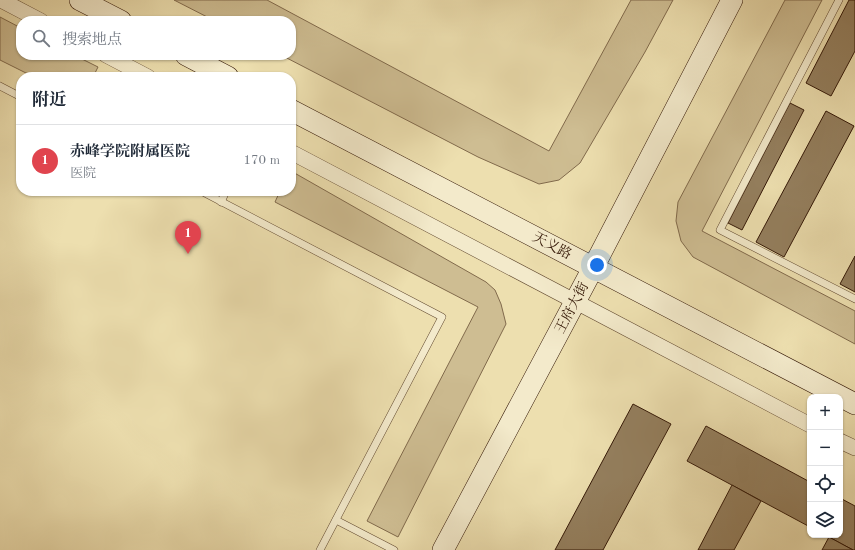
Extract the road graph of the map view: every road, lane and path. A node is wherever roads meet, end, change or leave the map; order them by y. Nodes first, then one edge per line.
1 (1, 0) edge
2 (80, 0) edge
3 (732, 0) edge
4 (839, 0) edge
5 (31, 16) edge
6 (110, 16) edge
7 (116, 60) edge
8 (196, 60) edge
9 (138, 72) edge
10 (218, 72) edge
11 (0, 86) edge
12 (16, 94) edge
13 (296, 113) edge
14 (296, 155) edge
15 (210, 196) edge
16 (224, 196) edge
17 (221, 202) junction
18 (593, 268) junction
19 (855, 300) edge
20 (575, 301) junction
21 (855, 404) edge
22 (807, 423) edge
23 (843, 442) edge
24 (855, 448) edge
25 (336, 520) junction
26 (320, 550) edge
27 (394, 550) edge
28 (443, 550) edge

1 - 5 street
2 - 6 main road
3 - 18 main road, 王府大街
4 - 19 lane
7 - 9 street
8 - 10 main road
11 - 12 lane
13 - 18 main road, 天义路
14 - 20 street
15 - 17 lane
16 - 17 lane
17 - 25 lane
18 - 20 main road, 王府大街
18 - 21 main road, 天义路
20 - 22 street
20 - 28 main road, 王府大街
23 - 24 street
25 - 26 lane
25 - 27 lane

